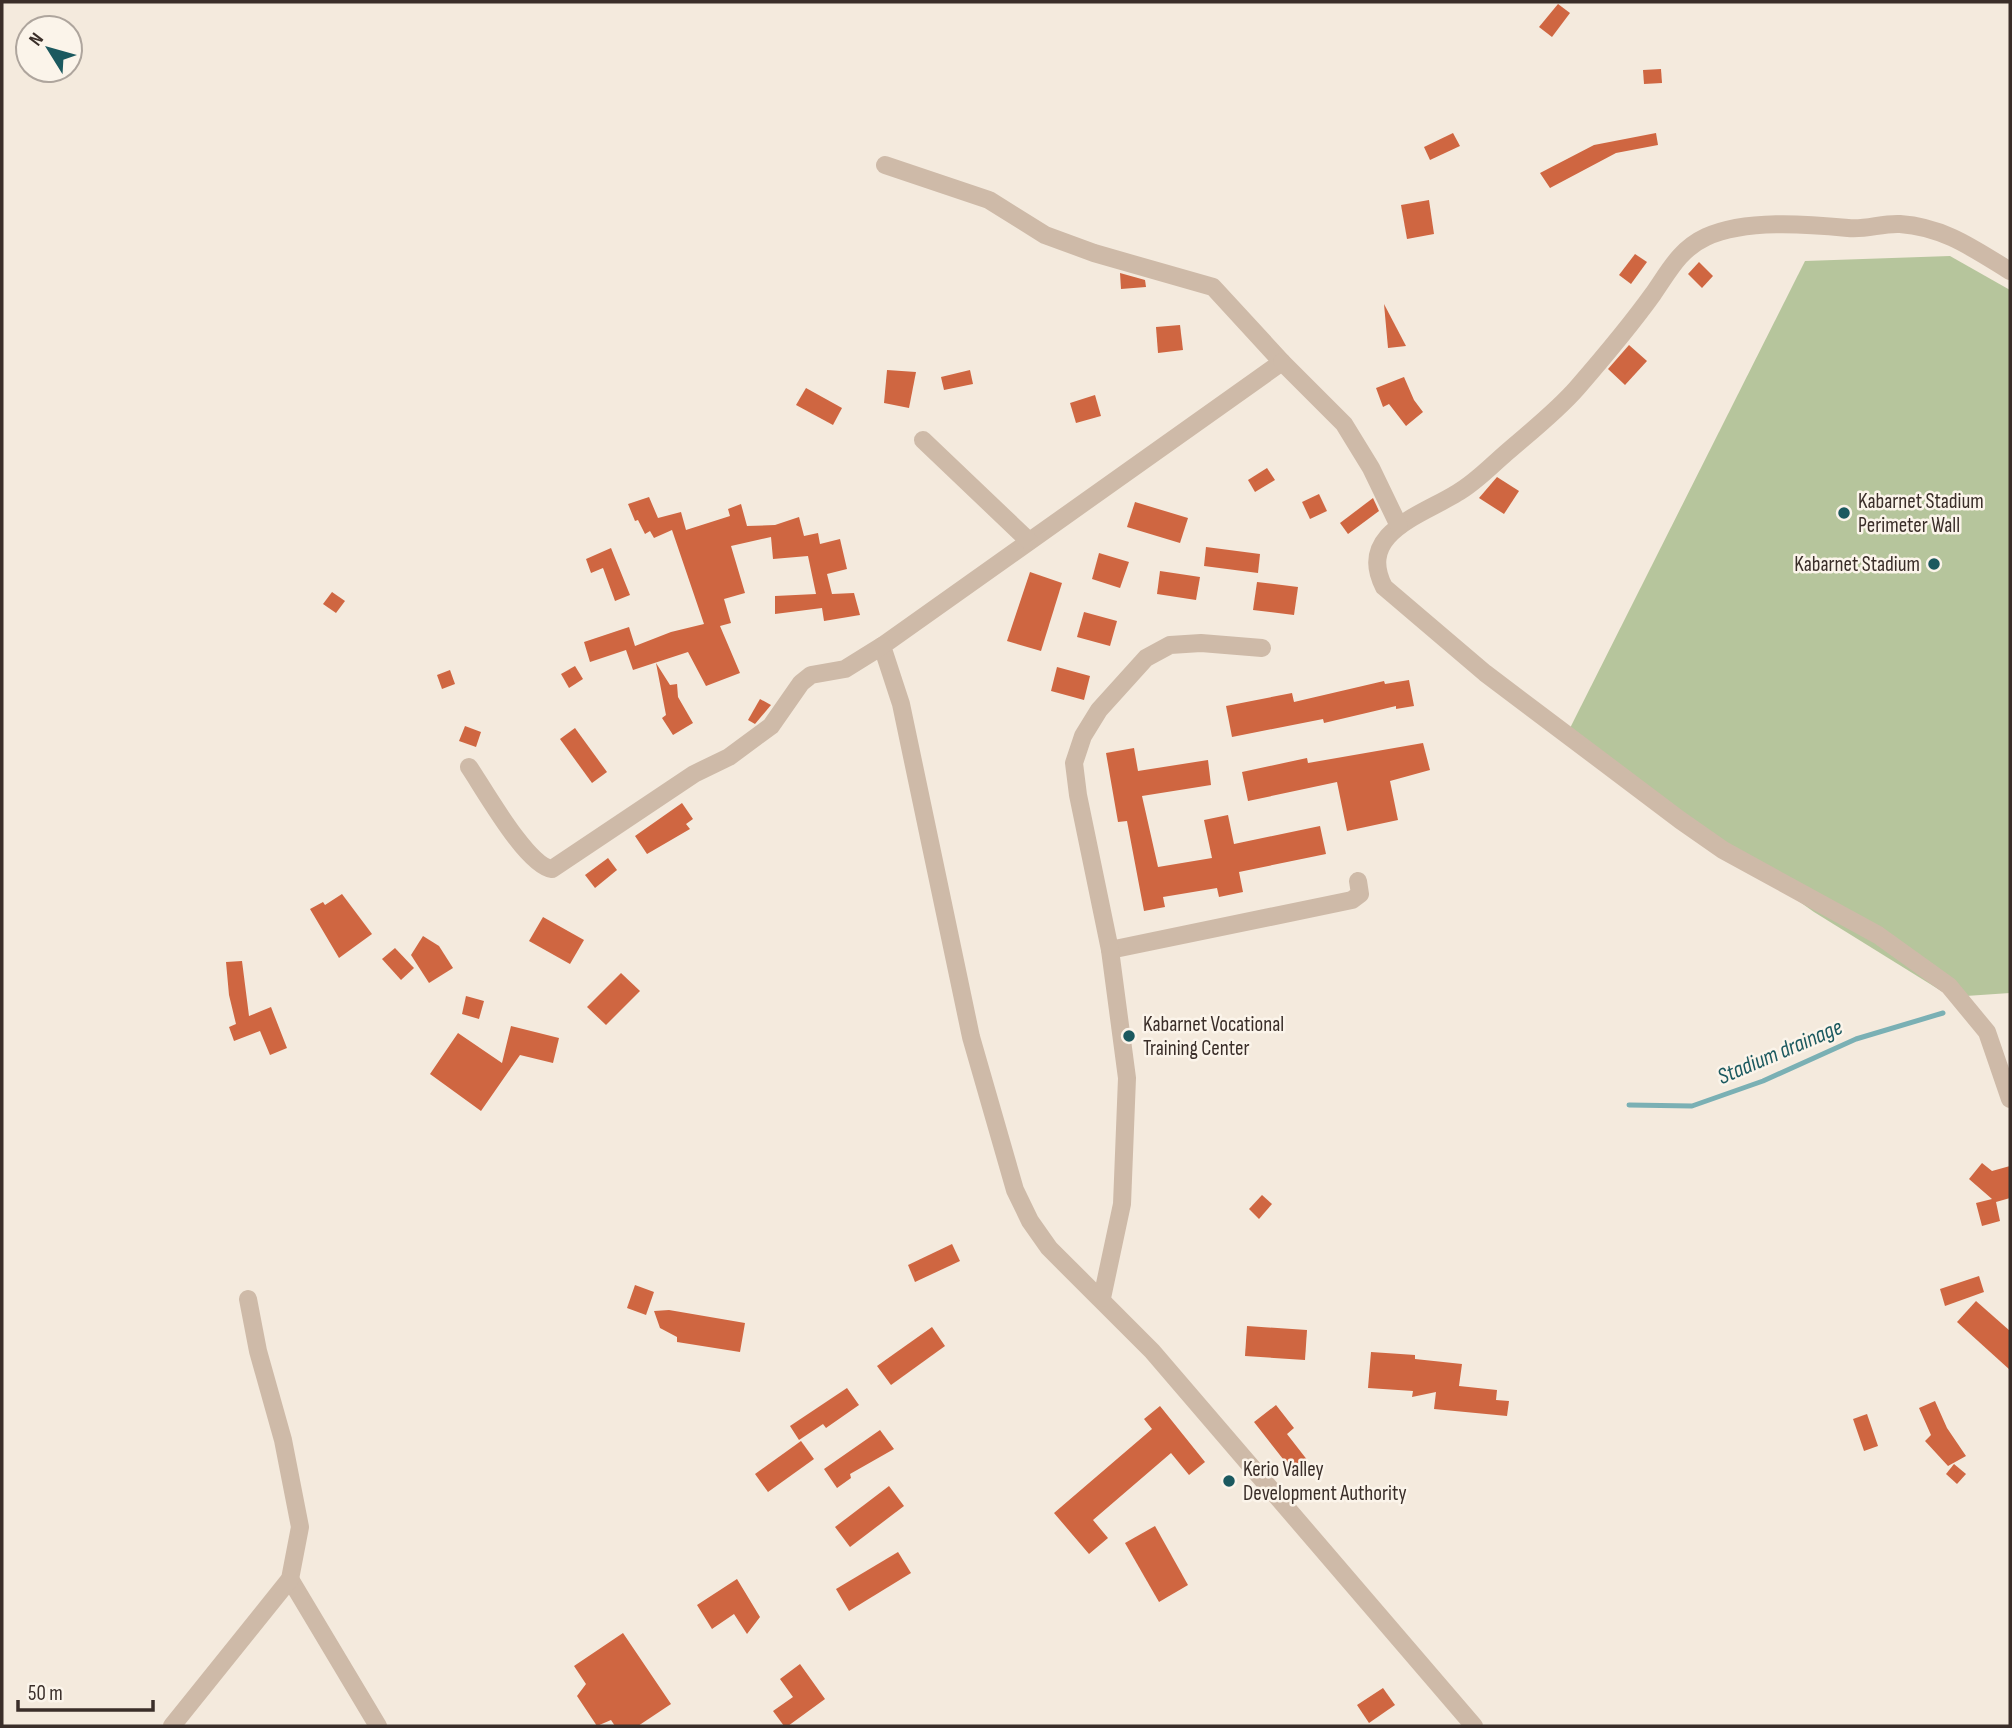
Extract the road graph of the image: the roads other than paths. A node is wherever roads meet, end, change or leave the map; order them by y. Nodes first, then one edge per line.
1 (885, 165) dead end
2 (2010, 271) edge
3 (1282, 362) junction
4 (923, 440) dead end
5 (1399, 526) junction
6 (1029, 541) junction
7 (882, 646) junction
8 (1262, 648) dead end
9 (469, 767) dead end
10 (1358, 881) dead end
11 (1110, 950) junction
12 (2010, 1099) edge
13 (1102, 1298) junction
14 (248, 1299) dead end
15 (290, 1579) junction
16 (172, 1726) edge
17 (378, 1726) edge
18 (1474, 1726) edge

1 - 3 street
2 - 5 street
3 - 5 street
3 - 6 street
4 - 6 street
5 - 12 street
6 - 7 street
7 - 9 street
7 - 13 street
8 - 11 street
10 - 11 street
11 - 13 street
13 - 18 street
14 - 15 street
15 - 16 street
15 - 17 street

